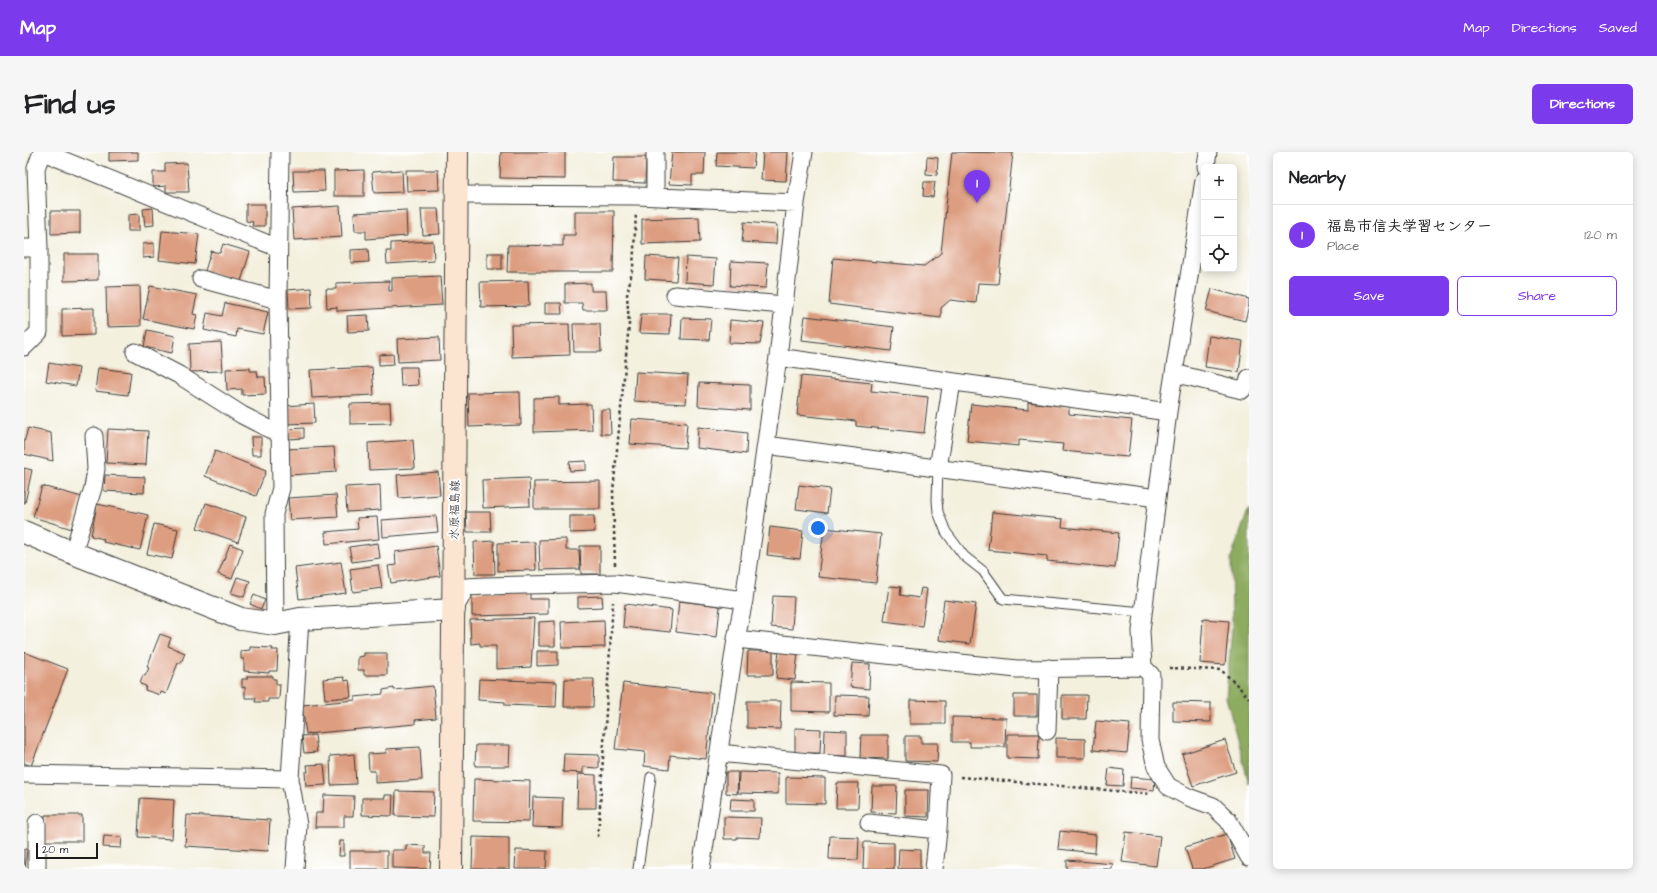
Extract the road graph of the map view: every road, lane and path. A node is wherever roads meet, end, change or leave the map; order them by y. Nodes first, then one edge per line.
1 (42, 152) edge
2 (280, 152) edge
3 (457, 152) edge
4 (655, 152) edge
5 (804, 152) edge
6 (1208, 152) edge
7 (1206, 164) edge
8 (458, 195) junction
9 (637, 196) junction
10 (655, 197) junction
11 (1201, 199) edge
12 (796, 203) junction
13 (32, 248) edge
14 (278, 248) junction
15 (201, 279) dead end
16 (675, 295) dead end
17 (278, 300) junction
18 (783, 305) junction
19 (24, 347) edge
20 (135, 352) dead end
21 (778, 357) junction
22 (1174, 373) junction
23 (1249, 378) edge
24 (952, 382) junction
25 (1168, 412) junction
26 (279, 434) junction
27 (94, 436) dead end
28 (766, 445) junction
29 (938, 468) junction
30 (1157, 498) junction
31 (24, 532) edge
32 (73, 553) junction
33 (615, 583) junction
34 (744, 600) junction
35 (454, 610) junction
36 (1143, 612) junction
37 (300, 619) junction
38 (275, 624) junction
39 (736, 639) junction
40 (1143, 667) junction
41 (1049, 668) junction
42 (1249, 698) edge
43 (1047, 731) dead end
44 (719, 753) junction
45 (24, 774) edge
46 (942, 775) junction
47 (651, 777) dead end
48 (290, 779) junction
49 (1156, 794) dead end
50 (38, 823) dead end
51 (869, 823) dead end
52 (938, 830) junction
53 (598, 837) dead end
54 (1249, 857) edge
55 (37, 869) edge
56 (295, 869) edge
57 (451, 869) edge
58 (638, 869) edge
59 (701, 869) edge
60 (934, 869) edge

1 - 13 street
1 - 14 street
2 - 14 street
3 - 8 main road, 水原福島線
4 - 10 street
5 - 12 street
6 - 7 street
8 - 9 street
8 - 35 main road, 水原福島線
9 - 10 street
9 - 33 path
10 - 12 street
11 - 22 street
12 - 18 street
13 - 19 street
14 - 17 street
15 - 17 street
16 - 18 street
17 - 26 street
18 - 21 street
20 - 26 street
21 - 24 street
21 - 28 street
22 - 23 street
22 - 25 street
24 - 25 street
24 - 29 street
25 - 30 street
26 - 38 street
27 - 32 street
28 - 29 street
28 - 34 street
29 - 30 street
29 - 36 lane
30 - 36 street
31 - 32 street
32 - 38 street
33 - 34 street
33 - 35 street
33 - 53 path
34 - 39 street
35 - 37 street
35 - 57 main road, 水原福島線
36 - 40 street
37 - 38 street
37 - 48 street
39 - 41 street
39 - 44 street
40 - 41 street
40 - 42 path
40 - 54 street
41 - 43 street
44 - 46 street
44 - 59 street
45 - 48 street
46 - 49 path
46 - 52 street
47 - 58 lane
48 - 56 street
50 - 55 street
51 - 52 street
52 - 60 street

